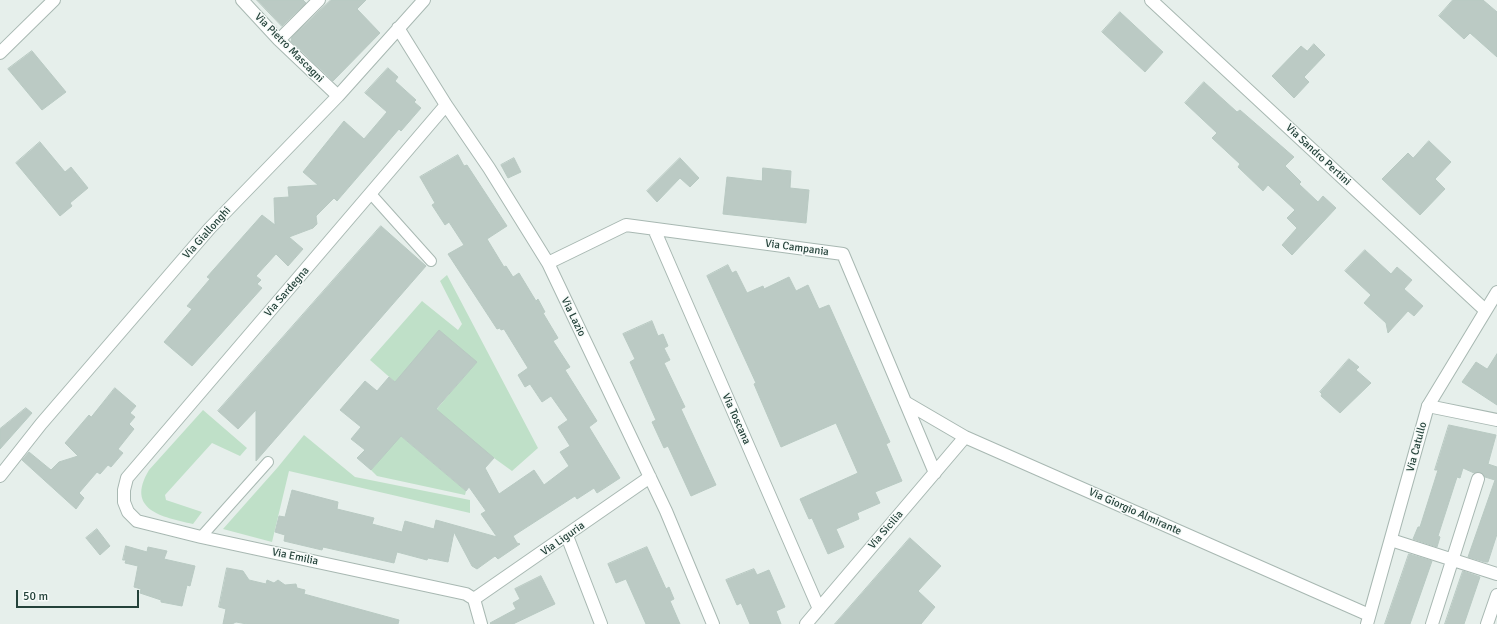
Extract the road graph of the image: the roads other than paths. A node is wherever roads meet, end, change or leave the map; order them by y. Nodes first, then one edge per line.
1 (54, 0) edge
2 (242, 0) edge
3 (319, 0) edge
4 (424, 0) edge
5 (1151, 0) edge
6 (398, 28) junction
7 (278, 40) junction
8 (0, 53) edge
9 (338, 96) junction
10 (446, 106) junction
11 (371, 194) junction
12 (654, 229) junction
13 (432, 261) dead end
14 (548, 263) junction
15 (1497, 292) edge
16 (1485, 310) junction
17 (905, 402) junction
18 (1428, 406) junction
19 (1497, 420) edge
20 (965, 436) junction
21 (268, 462) dead end
22 (935, 473) junction
23 (0, 476) edge
24 (650, 477) junction
25 (127, 478) joint
26 (1478, 479) dead end
27 (567, 536) junction
28 (201, 537) junction
29 (1391, 540) junction
30 (1453, 560) junction
31 (1497, 574) edge
32 (1497, 595) edge
33 (474, 600) junction
34 (819, 609) junction
35 (1368, 620) edge
36 (481, 624) edge
37 (602, 624) edge
38 (713, 624) edge
39 (806, 624) edge
40 (1432, 624) edge
41 (1487, 624) edge

1 - 8 street
2 - 7 street, Via Pietro Mascagni
3 - 7 street
4 - 6 street, Via Giallonghi
5 - 16 street, Via Sandro Pertini
6 - 9 street, Via Giallonghi
6 - 10 street, Via Lazio
7 - 9 street, Via Pietro Mascagni
9 - 23 street, Via Giallonghi
10 - 11 street, Via Sardegna
10 - 14 street, Via Lazio
11 - 13 lane
11 - 25 street, Via Sardegna
12 - 14 street, Via Campania
12 - 17 street, Via Campania
12 - 34 street, Via Toscana
14 - 24 street, Via Lazio
15 - 16 street, Via Catullo
16 - 18 street, Via Catullo
17 - 20 street, Via Giorgio Almirante
17 - 22 street, Via Campania
18 - 19 street
18 - 29 street, Via Catullo
20 - 22 street, Via Sicilia
20 - 35 street, Via Giorgio Almirante
21 - 28 lane
22 - 34 street, Via Sicilia
24 - 27 street, Via Liguria
24 - 38 street, Via Lazio
25 - 28 street, Via Emilia
26 - 30 street
27 - 33 street, Via Liguria
27 - 37 street
28 - 33 street, Via Emilia
29 - 30 street
29 - 35 street, Via Catullo
30 - 31 street
30 - 40 street
32 - 41 street
33 - 36 street
34 - 39 street, Via Sicilia

